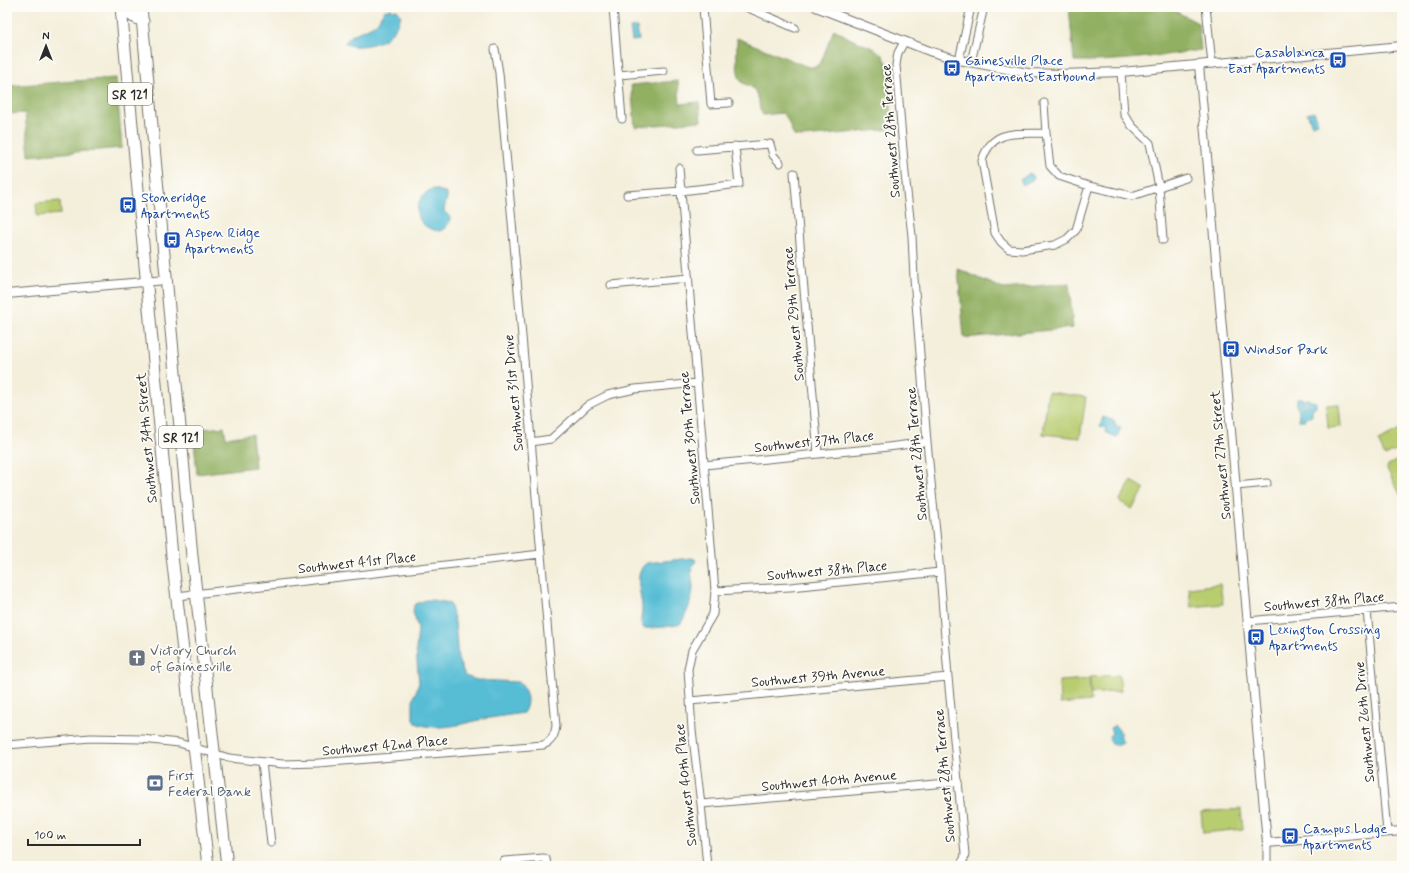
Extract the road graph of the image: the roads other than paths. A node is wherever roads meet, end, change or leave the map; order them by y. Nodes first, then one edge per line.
1 (121, 7) edge
2 (131, 7) edge
3 (141, 7) edge
4 (613, 7) edge
5 (704, 7) edge
6 (747, 7) edge
7 (816, 7) edge
8 (971, 7) edge
9 (984, 7) edge
10 (1206, 7) edge
11 (143, 21) junction
12 (795, 28) dead end
13 (904, 42) junction
14 (1402, 46) edge
15 (495, 49) dead end
16 (959, 60) junction
17 (971, 62) junction
18 (1212, 64) junction
19 (1199, 65) junction
20 (664, 71) dead end
21 (1121, 72) junction
22 (619, 75) junction
23 (729, 103) dead end
24 (1044, 104) dead end
25 (622, 119) dead end
26 (1046, 133) junction
27 (735, 146) junction
28 (697, 150) dead end
29 (780, 163) dead end
30 (679, 168) dead end
31 (794, 173) dead end
32 (1186, 178) dead end
33 (1090, 186) junction
34 (1159, 187) junction
35 (681, 191) junction
36 (627, 195) dead end
37 (1163, 240) dead end
38 (689, 278) junction
39 (166, 280) junction
40 (146, 281) junction
41 (611, 285) dead end
42 (7, 294) edge
43 (697, 383) junction
44 (531, 442) junction
45 (927, 442) junction
46 (818, 454) junction
47 (704, 465) junction
48 (1267, 483) dead end
49 (1236, 486) junction
50 (541, 554) junction
51 (940, 572) junction
52 (716, 592) junction
53 (197, 594) junction
54 (177, 596) junction
55 (1402, 606) edge
56 (1367, 610) junction
57 (1248, 621) junction
58 (948, 677) junction
59 (690, 701) junction
60 (554, 735) joint
61 (7, 745) edge
62 (194, 748) junction
63 (214, 753) junction
64 (262, 762) junction
65 (959, 782) junction
66 (701, 804) junction
67 (1402, 831) edge
68 (1387, 832) junction
69 (270, 843) dead end
70 (1268, 843) junction
71 (547, 865) dead end
72 (960, 865) edge
73 (208, 866) edge
74 (227, 866) edge
75 (502, 866) edge
76 (707, 866) edge
77 (1267, 866) edge

1 - 40 main road, Southwest 34th Street / SR 121
2 - 11 main road
3 - 11 main road, SR 121
4 - 22 street
5 - 23 street
6 - 12 street
7 - 13 street
8 - 16 street
9 - 17 street
10 - 18 street
11 - 39 main road, SR 121
13 - 16 street
13 - 45 street, Southwest 28th Terrace
14 - 18 street
15 - 44 street, Southwest 31st Drive
16 - 17 street
17 - 21 street
18 - 19 street
19 - 21 street
19 - 49 street, Southwest 27th Street
20 - 22 street
21 - 34 street
22 - 25 street
24 - 26 street
26 - 33 street
26 - 33 street
27 - 28 street
27 - 29 street
27 - 35 street
30 - 35 street, Southwest 30th Terrace
31 - 46 street, Southwest 29th Terrace
32 - 34 street
33 - 34 street
34 - 37 street
35 - 36 street
35 - 38 street, Southwest 30th Terrace
38 - 41 street
38 - 43 street, Southwest 30th Terrace
39 - 40 street
39 - 53 main road, SR 121
40 - 42 street
40 - 54 main road, Southwest 34th Street / SR 121
43 - 44 street
43 - 47 street, Southwest 30th Terrace
44 - 50 street, Southwest 31st Drive
45 - 46 street, Southwest 37th Place
45 - 51 street, Southwest 28th Terrace
46 - 47 street, Southwest 37th Place
47 - 52 street, Southwest 30th Terrace
48 - 49 street
49 - 57 street, Southwest 27th Street
50 - 53 street, Southwest 41st Place
50 - 60 street, Southwest 31st Drive
51 - 52 street, Southwest 38th Place
51 - 58 street, Southwest 28th Terrace
52 - 59 street, Southwest 30th Terrace
53 - 54 street, Southwest 41st Place
53 - 63 main road, SR 121
54 - 62 main road, Southwest 34th Street / SR 121
55 - 56 street, Southwest 38th Place
56 - 57 street, Southwest 38th Place
56 - 68 street, Southwest 26th Drive
57 - 70 street, Southwest 27th Street
58 - 59 street, Southwest 39th Avenue
58 - 65 street, Southwest 28th Terrace
59 - 66 street, Southwest 40th Place
60 - 64 street, Southwest 42nd Place
61 - 62 street, Southwest 42nd Place
62 - 63 street, Southwest 42nd Place
62 - 73 main road, Southwest 34th Street / SR 121
63 - 64 street, Southwest 42nd Place
63 - 74 main road, SR 121
64 - 69 street
65 - 66 street, Southwest 40th Avenue
65 - 72 street, Southwest 28th Terrace
66 - 76 street, Southwest 40th Place
67 - 68 street
68 - 70 street
70 - 77 street
71 - 75 street

